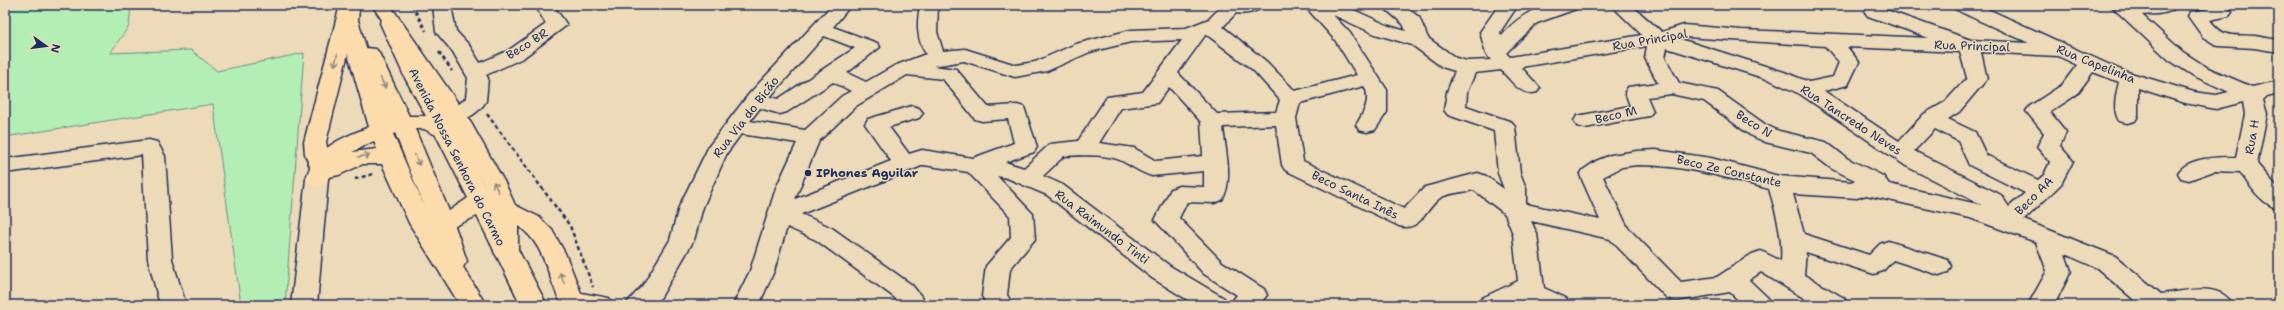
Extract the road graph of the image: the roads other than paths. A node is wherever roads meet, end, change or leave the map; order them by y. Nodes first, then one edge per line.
1 (442, 5) edge
2 (544, 5) edge
3 (842, 5) edge
4 (929, 5) edge
5 (1313, 5) edge
6 (1326, 5) edge
7 (1390, 5) edge
8 (1509, 5) edge
9 (1569, 5) edge
10 (1620, 5) edge
11 (1880, 5) edge
12 (1959, 5) edge
13 (2169, 5) edge
14 (2214, 5) edge
15 (382, 6) edge
16 (349, 7) edge
17 (1238, 7) edge
18 (2122, 8) edge
19 (1204, 28) junction
20 (819, 29) junction
21 (1658, 39) junction
22 (1831, 40) junction
23 (1420, 41) junction
24 (1969, 46) junction
25 (2279, 46) edge
26 (2061, 50) junction
27 (938, 57) junction
28 (1500, 57) junction
29 (2089, 62) junction
30 (1467, 67) junction
31 (901, 70) junction
32 (475, 72) junction
33 (832, 74) junction
34 (1168, 74) junction
35 (1369, 78) junction
36 (2130, 79) junction
37 (1530, 88) dead end
38 (1670, 88) junction
39 (1807, 89) junction
40 (866, 90) junction
41 (2263, 90) edge
42 (756, 99) junction
43 (1288, 109) junction
44 (912, 113) dead end
45 (2127, 116) dead end
46 (1932, 119) junction
47 (1212, 121) junction
48 (1585, 121) dead end
49 (402, 124) junction
50 (450, 124) junction
51 (1367, 125) dead end
52 (736, 126) junction
53 (381, 130) junction
54 (810, 138) junction
55 (1086, 148) junction
56 (1901, 152) junction
57 (1215, 162) junction
58 (385, 164) junction
59 (905, 165) junction
60 (975, 165) junction
61 (2246, 165) junction
62 (5, 166) edge
63 (319, 173) junction
64 (2189, 173) dead end
65 (1027, 178) junction
66 (1779, 184) junction
67 (1881, 190) junction
68 (2041, 191) junction
69 (479, 201) junction
70 (2279, 201) edge
71 (506, 210) junction
72 (1515, 210) junction
73 (780, 214) junction
74 (2007, 222) junction
75 (432, 223) junction
76 (1618, 233) junction
77 (2046, 237) junction
78 (1792, 239) junction
79 (506, 252) junction
80 (1939, 266) dead end
81 (1732, 279) junction
82 (1792, 279) junction
83 (1530, 295) edge
84 (468, 296) edge
85 (1680, 299) edge
86 (584, 304) edge
87 (911, 304) edge
88 (2157, 304) edge
89 (174, 305) edge
90 (304, 305) edge
91 (534, 305) edge
92 (638, 305) edge
93 (746, 305) edge
94 (1000, 305) edge
95 (1216, 305) edge
96 (1242, 305) edge
97 (1491, 305) edge
98 (1557, 305) edge
99 (1759, 305) edge
100 (1835, 305) edge
101 (2041, 305) edge
102 (2220, 305) edge

1 - 32 street
2 - 32 street, Beco BR
3 - 20 street, Rua Via do Bicão
4 - 27 street
5 - 35 street
6 - 23 street, Rua Principal
7 - 23 street
8 - 28 street
9 - 28 street
10 - 21 street
11 - 24 street
12 - 26 street, Rua Capelinha
13 - 18 street
14 - 25 street
15 - 50 main road
16 -> 49 main road
16 - 53 main road
16 -> 63 main road
17 - 19 street
18 - 41 street
19 - 27 street
19 - 34 street
19 - 43 street
20 - 33 street
20 - 42 street, Rua Via do Bicão
21 - 22 street, Rua Principal
21 - 28 street, Rua Principal
21 - 38 street
21 - 39 street, Rua Tancredo Neves
22 - 24 street, Rua Principal
22 - 39 street
23 - 30 street, Rua Principal
24 - 26 street, Rua Principal
24 - 46 street
26 - 29 street, Rua Capelinha
27 - 31 street
28 - 30 street, Rua Principal
28 - 37 street
29 - 36 street, Rua Capelinha
29 - 68 street, Beco AA
30 - 72 street
31 - 40 street
31 - 60 street
32 - 50 street
33 - 40 street
33 - 42 street
34 - 47 street
34 - 55 street
35 - 43 street
35 - 51 street
36 - 41 street, Rua Capelinha
36 - 45 street
38 - 48 street, Beco M
38 - 67 street, Beco N
39 - 56 street, Rua Tancredo Neves
40 - 54 street
41 - 61 street, Rua H
42 - 52 street, Rua Via do Bicão
43 - 47 street
43 - 72 street, Beco Santa Inês
44 - 59 street
46 - 56 street
46 - 68 street
47 - 57 street
49 - 50 main road
49 - 53 main road
49 -> 75 main road
50 - 69 main road, Avenida Nossa Senhora do Carmo
71 -> 50 main road
52 - 54 street
52 - 92 street, Rua Via do Bicão
53 - 58 main road
53 - 63 main road
54 - 73 street
55 - 57 street
55 - 65 street
56 - 74 street, Rua Tancredo Neves
57 - 96 street
63 -> 58 main road
58 - 75 main road
59 - 60 street, Rua Raimundo Tinti
59 - 73 street, Rua Raimundo Tinti
60 - 65 street, Rua Raimundo Tinti
60 - 94 street
61 - 64 street
61 - 70 street, Rua H
62 - 89 street
63 - 90 street
65 - 95 street, Rua Raimundo Tinti
66 - 67 street, Beco Ze Constante
66 - 76 street, Beco Ze Constante
66 - 78 street
67 - 74 street
68 - 74 street, Beco AA
69 - 75 main road
69 - 79 main road, Avenida Nossa Senhora do Carmo
71 - 79 main road
86 -> 71 main road
72 - 76 street, Beco Santa Inês
72 - 83 street
73 - 87 street
73 - 93 street
74 - 77 street
75 - 84 main road
76 - 85 street
77 - 88 street
77 - 101 street
78 - 80 street
78 - 82 street
79 - 91 main road, Avenida Nossa Senhora do Carmo
81 - 82 street
81 - 85 street
81 - 99 street
82 - 100 street
83 - 97 street
83 - 98 street
88 - 102 street

